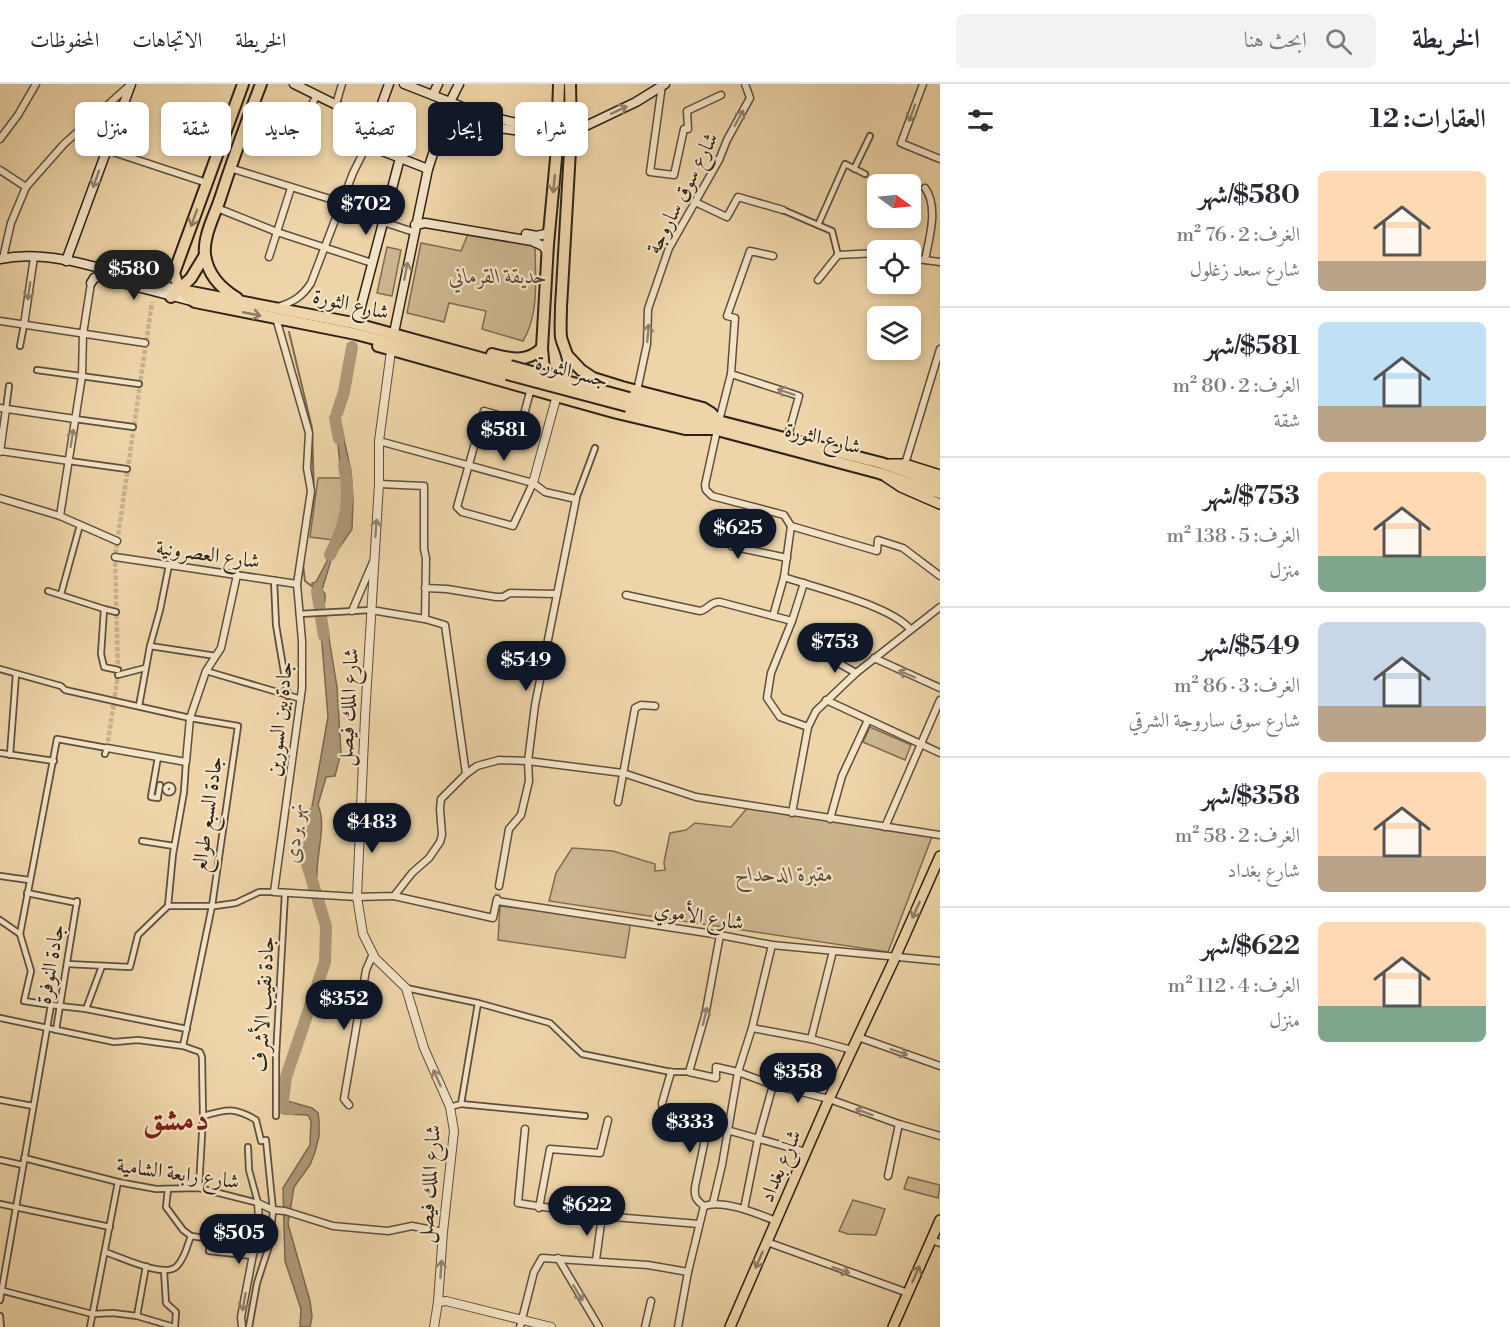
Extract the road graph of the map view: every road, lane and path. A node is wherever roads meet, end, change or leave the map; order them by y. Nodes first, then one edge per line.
1 (36, 84) edge
2 (130, 84) edge
3 (243, 84) edge
4 (261, 84) edge
5 (294, 84) edge
6 (342, 84) edge
7 (389, 84) edge
8 (404, 84) edge
9 (438, 84) edge
10 (459, 84) edge
11 (559, 84) edge
12 (570, 84) edge
13 (577, 84) edge
14 (745, 84) edge
15 (923, 84) edge
16 (659, 86) edge
17 (317, 95) junction
18 (433, 95) junction
19 (722, 95) dead end
20 (124, 102) edge
21 (254, 102) edge
22 (313, 102) edge
23 (337, 102) edge
24 (383, 102) edge
25 (450, 102) joint
26 (558, 102) edge
27 (571, 102) edge
28 (574, 102) edge
29 (333, 103) edge
30 (588, 125) edge
31 (243, 130) edge
32 (870, 136) dead end
33 (0, 140) edge
34 (105, 156) edge
35 (127, 156) edge
36 (362, 156) edge
37 (395, 156) edge
38 (432, 156) edge
39 (556, 156) edge
40 (570, 156) edge
41 (400, 158) junction
42 (940, 159) edge
43 (230, 168) junction
44 (428, 169) junction
45 (854, 169) junction
46 (0, 170) edge
47 (865, 174) dead end
48 (208, 180) junction
49 (226, 181) junction
50 (26, 187) junction
51 (291, 188) junction
52 (925, 188) dead end
53 (342, 202) junction
54 (695, 202) junction
55 (217, 208) junction
56 (419, 208) junction
57 (783, 210) joint
58 (384, 219) junction
59 (818, 225) junction
60 (415, 229) junction
61 (479, 229) junction
62 (277, 232) junction
63 (549, 233) junction
64 (325, 248) junction
65 (547, 252) junction
66 (867, 254) edge
67 (205, 255) junction
68 (838, 255) junction
69 (773, 256) dead end
70 (34, 257) junction
71 (269, 257) dead end
72 (2, 259) edge
73 (921, 259) edge
74 (925, 260) junction
75 (66, 261) junction
76 (940, 262) edge
77 (372, 263) junction
78 (174, 273) junction
79 (191, 278) junction
80 (818, 280) dead end
81 (91, 283) joint
82 (158, 285) junction
83 (181, 290) junction
84 (171, 297) junction
85 (242, 302) junction
86 (195, 303) junction
87 (275, 313) junction
88 (0, 321) edge
89 (24, 325) junction
90 (356, 327) junction
91 (395, 328) junction
92 (83, 334) junction
93 (145, 343) dead end
94 (20, 346) dead end
95 (542, 348) junction
96 (940, 350) edge
97 (391, 351) junction
98 (567, 354) junction
99 (37, 370) dead end
100 (510, 370) junction
101 (544, 370) junction
102 (730, 374) junction
103 (82, 376) junction
104 (593, 378) junction
105 (139, 384) dead end
106 (9, 387) dead end
107 (622, 387) junction
108 (531, 388) junction
109 (556, 395) junction
110 (631, 398) junction
111 (587, 405) junction
112 (3, 408) edge
113 (617, 413) junction
114 (75, 419) junction
115 (133, 427) dead end
116 (716, 427) junction
117 (787, 440) junction
118 (379, 441) junction
119 (596, 448) dead end
120 (0, 451) edge
121 (69, 461) junction
122 (905, 464) junction
123 (468, 465) junction
124 (880, 468) junction
125 (127, 469) dead end
126 (940, 475) edge
127 (533, 483) junction
128 (940, 483) edge
129 (379, 484) junction
130 (940, 493) edge
131 (0, 498) edge
132 (576, 499) junction
133 (940, 504) edge
134 (60, 516) junction
135 (80, 525) junction
136 (791, 526) junction
137 (735, 529) dead end
138 (117, 541) dead end
139 (115, 557) dead end
140 (374, 558) junction
141 (787, 558) junction
142 (169, 565) junction
143 (237, 575) junction
144 (940, 576) edge
145 (784, 577) junction
146 (273, 580) junction
147 (297, 584) junction
148 (804, 584) junction
149 (425, 588) junction
150 (48, 591) dead end
151 (62, 594) junction
152 (557, 594) junction
153 (626, 595) dead end
154 (940, 607) edge
155 (104, 609) junction
156 (371, 610) junction
157 (352, 611) junction
158 (117, 612) dead end
159 (299, 614) junction
160 (773, 616) junction
161 (425, 619) junction
162 (792, 621) junction
163 (910, 629) junction
164 (150, 646) junction
165 (216, 656) junction
166 (826, 657) dead end
167 (874, 658) junction
168 (145, 668) junction
169 (0, 669) edge
170 (206, 671) junction
171 (856, 673) junction
172 (16, 674) junction
173 (940, 688) edge
174 (288, 696) junction
175 (301, 699) junction
176 (826, 700) junction
177 (940, 700) edge
178 (139, 706) junction
179 (655, 706) dead end
180 (190, 718) junction
181 (867, 720) junction
182 (808, 727) junction
183 (919, 744) junction
184 (106, 751) joint
185 (0, 753) edge
186 (940, 753) edge
187 (10, 755) junction
188 (158, 757) junction
189 (53, 761) junction
190 (528, 761) junction
191 (186, 762) junction
192 (623, 772) junction
193 (466, 774) junction
194 (184, 792) junction
195 (618, 802) dead end
196 (792, 813) junction
197 (830, 819) junction
198 (885, 827) junction
199 (940, 835) edge
200 (142, 841) dead end
201 (174, 846) junction
202 (940, 856) edge
203 (0, 876) edge
204 (29, 880) junction
205 (499, 886) tunnel mouth
206 (274, 892) junction
207 (285, 892) junction
208 (27, 893) junction
209 (394, 896) junction
210 (357, 897) junction
211 (168, 906) junction
212 (212, 906) junction
213 (0, 920) edge
214 (20, 934) junction
215 (720, 935) junction
216 (772, 945) junction
217 (833, 951) junction
218 (373, 954) junction
219 (896, 956) junction
220 (940, 961) edge
221 (67, 964) junction
222 (102, 966) junction
223 (406, 988) junction
224 (478, 1003) junction
225 (51, 1005) junction
226 (60, 1007) junction
227 (86, 1009) junction
228 (0, 1018) edge
229 (47, 1028) junction
230 (753, 1028) junction
231 (187, 1029) junction
232 (56, 1030) junction
233 (858, 1037) junction
234 (811, 1039) junction
235 (183, 1046) junction
236 (852, 1050) junction
237 (940, 1066) edge
238 (671, 1072) junction
239 (689, 1072) junction
240 (738, 1072) junction
241 (773, 1085) junction
242 (829, 1099) junction
243 (0, 1100) edge
244 (461, 1104) junction
245 (349, 1105) dead end
246 (33, 1106) junction
247 (450, 1107) junction
248 (203, 1116) junction
249 (276, 1116) dead end
250 (585, 1116) dead end
251 (608, 1120) dead end
252 (899, 1124) junction
253 (708, 1125) junction
254 (525, 1129) dead end
255 (727, 1130) junction
256 (940, 1136) edge
257 (758, 1139) junction
258 (248, 1147) dead end
259 (806, 1152) junction
260 (24, 1158) junction
261 (0, 1160) edge
262 (22, 1165) junction
263 (888, 1176) dead end
264 (118, 1182) junction
265 (199, 1188) junction
266 (168, 1189) junction
267 (258, 1203) junction
268 (713, 1203) junction
269 (0, 1204) edge
270 (704, 1206) junction
271 (15, 1207) junction
272 (539, 1208) junction
273 (744, 1209) junction
274 (273, 1210) junction
275 (602, 1216) junction
276 (940, 1220) edge
277 (776, 1221) junction
278 (699, 1224) junction
279 (110, 1227) junction
280 (443, 1232) junction
281 (191, 1236) junction
282 (936, 1241) edge
283 (767, 1242) junction
284 (105, 1252) junction
285 (254, 1256) junction
286 (558, 1258) junction
287 (596, 1260) junction
288 (146, 1266) junction
289 (164, 1271) junction
290 (688, 1272) junction
291 (1, 1290) edge
292 (908, 1293) junction
293 (0, 1300) edge
294 (651, 1301) dead end
295 (438, 1302) junction
296 (92, 1314) junction
297 (0, 1316) edge
298 (137, 1316) junction
299 (521, 1324) edge
300 (1, 1327) edge
301 (90, 1327) edge
302 (174, 1327) edge
303 (242, 1327) edge
304 (249, 1327) edge
305 (434, 1327) edge
306 (551, 1327) edge
307 (599, 1327) edge
308 (645, 1327) edge
309 (678, 1327) edge
310 (730, 1327) edge
311 (893, 1327) edge

1 - 33 street
2 - 20 main road
2 - 50 street
3 - 48 highway
4 - 21 highway
5 - 17 main road
6 - 23 street
7 - 24 main road
8 - 18 main road
9 - 18 main road
10 - 25 main road
11 - 26 highway
12 - 27 highway
13 - 28 highway
54 -> 14 street, شارع سوق ساروجة
15 -> 42 street
16 - 19 street
30 -> 16 main road
17 - 22 street
17 - 29 main road
18 - 25 main road
31 - 43 highway
32 - 45 street
34 -> 75 main road
35 - 48 street
36 - 53 street
37 - 41 main road
38 - 44 main road
39 -> 63 highway
40 - 98 highway
41 - 44 main road
41 - 58 main road
43 - 49 highway
43 - 51 street
44 - 56 main road
45 - 47 street
45 - 59 street
46 - 50 street
48 - 49 highway
48 -> 78 highway
49 - 55 highway
50 - 72 street
51 - 53 street
51 - 62 street
52 - 74 street
53 - 58 street
53 - 64 street
54 - 57 street
110 -> 54 street, شارع سوق ساروجة
55 - 62 street
55 - 67 highway
56 - 60 main road
56 - 61 main road
57 - 59 street
58 - 60 street
58 - 77 main road
59 - 68 street
60 - 61 main road
91 -> 60 main road
61 - 63 main road
61 - 65 main road
62 - 64 street
62 - 71 street
63 - 65 highway
64 - 77 street
64 - 87 street
65 - 95 highway
66 - 68 street
67 - 79 highway
67 - 85 highway
68 - 80 street
69 - 102 street
70 - 72 main road
70 - 75 main road
70 -> 89 street
73 - 74 street
74 - 76 street
75 - 82 main road
77 - 90 main road
78 - 79 highway
78 - 82 highway
78 - 83 highway
79 - 83 highway
81 - 84 main road
81 - 92 street
82 - 83 main road
83 - 84 highway
83 - 85 highway, شارع الثورة
83 - 86 highway
84 - 86 main road
85 - 87 highway, شارع الثورة
86 -> 87 highway, شارع الثورة
87 - 90 highway, شارع الثورة
87 - 147 street, جادة بين السورين
88 - 89 street
89 - 92 street
89 - 94 street
90 - 91 highway
90 - 97 highway
90 - 100 highway, شارع الثورة
91 - 100 highway
92 - 93 street
92 - 103 street
95 - 100 highway
95 - 101 highway
96 - 122 street
97 - 100 highway
97 - 118 street, شارع الملك فيصل
98 - 101 highway
98 - 104 highway
99 - 103 street
100 - 108 highway
100 - 110 highway, جسر الثورة, bridge
101 - 109 highway
102 - 116 street
117 -> 102 street
103 - 105 street
103 - 114 street
104 - 107 highway
104 - 111 highway
106 - 112 street
107 - 110 highway
107 - 113 highway
108 - 109 highway
108 - 123 street
109 - 111 highway
109 - 127 street
110 - 116 highway, شارع الثورة
110 - 116 highway
111 - 113 highway
112 - 114 street
112 - 120 street
113 - 116 highway
114 - 115 street
121 -> 114 street
116 - 117 highway, شارع الثورة
116 - 124 highway, شارع الثورة
116 - 136 street
117 - 124 highway, شارع الثورة
118 - 123 street
118 - 129 street, شارع الملك فيصل
119 - 132 street
120 - 121 street
121 - 125 street
121 - 134 street
122 - 124 main road
122 - 126 main road
123 - 127 street
123 - 127 street
124 - 128 highway, شارع الثورة
124 - 130 highway, شارع الثورة
124 - 133 main road
127 - 132 street
140 -> 129 street, شارع الملك فيصل
129 - 149 street
131 - 134 street
132 - 152 street
134 - 135 street
135 - 138 street
135 - 151 street
136 - 141 street
136 - 144 street
137 - 141 street
139 - 142 street, شارع العصرونية
140 - 156 street, شارع الملك فيصل
140 - 157 street
141 - 145 street
142 - 143 street, شارع العصرونية
142 - 164 street
143 - 146 street, شارع العصرونية
143 - 165 street
145 - 148 street
145 - 160 street
146 - 147 street, شارع العصرونية
146 - 174 street
147 - 159 street, جادة بين السورين
148 - 162 street
148 - 163 street
149 - 152 street
149 - 161 street
150 - 151 street
151 - 155 street
152 - 190 street
153 - 160 street
154 - 163 street
155 - 158 street
155 - 168 street
156 - 157 street
156 - 161 street
156 - 210 street, شارع الملك فيصل
157 - 159 street
159 - 175 street, جادة بين السورين
160 - 162 street
161 - 193 street
162 - 182 street
163 - 167 street
164 - 165 street
164 - 168 street
165 - 170 street
166 - 171 street
167 - 171 street
173 -> 167 street
168 - 178 street
169 - 172 street
170 - 174 street
170 - 180 street
171 - 176 street
172 - 178 street
172 - 187 street
174 - 175 street
175 - 206 street, جادة بين السورين
176 - 181 street
176 - 182 street
177 - 183 street
178 - 180 street
179 - 192 street
180 - 191 street
180 - 212 street, جادة السبع طوالع
181 - 183 street
181 - 197 street
182 - 196 street
183 - 186 street
183 - 198 street
184 - 188 street
184 - 189 street
185 - 187 street
187 - 189 street
188 - 191 street
188 - 194 street
189 - 204 street
190 - 192 street
190 - 193 street
190 - 205 street
191 - 194 street
192 - 195 street
192 - 196 street
193 - 209 street
194 - 201 street
196 - 197 street
197 - 198 street
198 - 199 street
200 - 201 street
201 - 211 street
202 -> 219 main road, شارع بغداد
203 - 204 street
204 - 208 street
206 - 207 street
206 - 212 street
207 - 210 street
207 - 249 street, جادة نقيب الأشرف
208 - 214 street
208 - 221 street, جادة النوفرة
209 - 210 street
209 - 215 street, شارع الأموي
210 - 218 street, شارع الملك فيصل
211 - 212 street
211 - 222 street
212 - 231 street, جادة السبع طوالع
213 - 214 street
214 - 225 street
215 - 216 street, شارع الأموي
239 -> 215 street
216 - 217 street, شارع الأموي
216 - 230 street
217 - 219 street, شارع الأموي
217 - 234 street
218 - 223 street, شارع الملك فيصل
218 - 245 street
219 - 220 street, شارع الأموي
219 - 233 main road, شارع بغداد
221 - 222 street
221 - 226 street, جادة النوفرة
222 - 227 street
223 - 224 street
247 -> 223 street, شارع الملك فيصل
224 - 238 street
224 - 244 street
225 - 226 street
225 - 229 street
226 - 227 street
226 - 232 street, جادة النوفرة
227 - 231 street
228 - 229 street
229 - 232 street
229 - 246 street
230 - 234 street
230 - 240 street
231 - 235 street, جادة السبع طوالع
232 - 235 street
233 - 236 main road, شارع بغداد
233 -> 237 street
234 - 236 street
235 - 248 street
236 - 242 main road, شارع بغداد
238 - 239 street
238 - 253 street
239 - 240 street
240 - 241 street
240 - 255 street
241 - 242 street
241 - 257 street
252 -> 242 street
242 - 259 main road, شارع بغداد
243 - 246 street
244 - 247 street
244 - 250 street
246 - 260 street
247 - 280 street, شارع الملك فيصل
248 - 265 street
248 - 274 street
251 - 272 street
252 - 256 street
252 - 263 street
253 - 255 street
253 - 270 street
254 - 272 street
255 - 257 street
255 - 268 street
257 - 259 street
257 - 273 street
258 - 267 street
259 - 277 main road, شارع بغداد
260 - 262 street
260 - 264 street, شارع رابعة الشامية
261 - 262 street
262 - 271 street
264 - 266 street, شارع رابعة الشامية
264 - 279 street
265 - 266 street, شارع رابعة الشامية
265 - 267 street, شارع رابعة الشامية
266 - 281 street
267 - 274 street
267 - 285 street
268 - 270 street
268 - 273 street
269 - 271 street
270 - 278 street
271 - 279 street
271 - 291 street
272 - 275 street
273 - 277 street
274 - 280 street
274 - 304 street
275 - 278 street
275 - 287 street
276 - 282 main road
277 - 283 main road, شارع بغداد
278 - 290 street
279 - 284 street
295 -> 280 street, شارع الملك فيصل
281 - 285 street
281 - 289 street
292 -> 282 main road
283 -> 292 street
283 -> 310 main road, شارع بغداد
284 - 288 street
284 - 296 street
285 -> 303 street
286 - 287 street
286 - 299 street
286 -> 307 street
287 - 290 street
288 - 289 street
288 - 298 street
289 - 302 street
290 - 309 street
291 - 293 street
291 - 296 street
292 - 311 main road
294 - 308 street
295 - 299 street
295 - 305 street, شارع الملك فيصل
296 - 298 street
296 - 301 street
297 - 300 street
298 - 302 street
299 - 306 street

